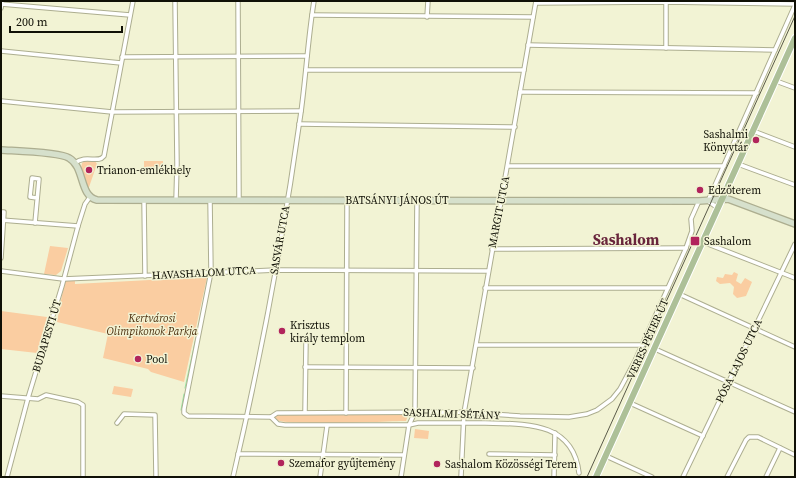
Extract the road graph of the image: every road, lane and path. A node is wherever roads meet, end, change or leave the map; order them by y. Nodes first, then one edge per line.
1 (133, 1) edge
2 (175, 1) edge
3 (238, 1) edge
4 (314, 1) edge
5 (428, 1) edge
6 (666, 1) edge
7 (536, 2) edge
8 (1, 3) edge
9 (795, 4) edge
10 (1, 8) edge
11 (130, 15) junction
12 (312, 15) junction
13 (427, 17) junction
14 (533, 17) junction
15 (795, 38) edge
16 (528, 45) junction
17 (666, 48) junction
18 (775, 50) junction
19 (1, 51) edge
20 (308, 56) junction
21 (122, 57) junction
22 (176, 57) junction
23 (238, 57) junction
24 (121, 62) junction
25 (306, 70) junction
26 (524, 70) junction
27 (776, 81) junction
28 (795, 88) edge
29 (520, 92) junction
30 (757, 93) junction
31 (1, 101) edge
32 (301, 110) junction
33 (176, 111) junction
34 (239, 111) junction
35 (112, 112) junction
36 (299, 124) junction
37 (515, 127) junction
38 (753, 131) junction
39 (795, 147) edge
40 (1, 150) edge
41 (76, 163) junction
42 (738, 164) junction
43 (508, 166) junction
44 (724, 166) junction
45 (795, 186) edge
46 (90, 196) junction
47 (37, 198) junction
48 (723, 198) junction
49 (144, 200) junction
50 (176, 200) junction
51 (210, 200) junction
52 (239, 200) junction
53 (287, 200) junction
54 (347, 200) junction
55 (417, 200) junction
56 (502, 200) junction
57 (708, 200) junction
58 (699, 201) junction
59 (718, 208) junction
60 (3, 212) edge
61 (2, 220) edge
62 (35, 223) junction
63 (795, 224) edge
64 (78, 226) junction
65 (703, 242) junction
66 (795, 244) edge
67 (686, 248) junction
68 (492, 249) junction
69 (1, 258) edge
70 (276, 270) junction
71 (347, 270) junction
72 (416, 270) junction
73 (1, 271) edge
74 (488, 271) junction
75 (211, 272) junction
76 (782, 273) junction
77 (146, 276) junction
78 (795, 278) edge
79 (63, 279) junction
80 (485, 288) junction
81 (668, 288) junction
82 (679, 294) junction
83 (755, 328) junction
84 (306, 341) dead end
85 (476, 345) junction
86 (642, 345) junction
87 (795, 347) edge
88 (654, 348) junction
89 (305, 367) junction
90 (345, 367) junction
91 (415, 368) junction
92 (473, 368) junction
93 (729, 382) junction
94 (624, 384) joint
95 (1, 396) edge
96 (28, 398) junction
97 (630, 402) junction
98 (305, 412) junction
99 (414, 412) junction
100 (795, 412) edge
101 (346, 413) junction
102 (464, 413) junction
103 (520, 416) junction
104 (246, 417) junction
105 (271, 417) junction
106 (117, 423) dead end
107 (463, 423) junction
108 (519, 424) junction
109 (409, 425) junction
110 (327, 426) junction
111 (555, 433) junction
112 (703, 436) junction
113 (780, 448) junction
114 (238, 454) junction
115 (489, 454) dead end
116 (324, 455) junction
117 (404, 455) junction
118 (555, 455) junction
119 (606, 456) junction
120 (795, 456) edge
121 (579, 474) dead end
122 (7, 477) edge
123 (83, 477) edge
124 (156, 477) edge
125 (233, 477) edge
126 (320, 477) edge
127 (401, 477) edge
128 (461, 477) edge
129 (554, 477) edge
130 (596, 477) edge
131 (652, 477) edge
132 (683, 477) edge
133 (727, 477) edge
134 (766, 477) edge

1 - 11 street
2 - 22 street
3 - 23 street
4 - 12 street, SASVÁR UTCA
5 - 13 street
6 - 7 street
6 - 9 street
6 - 17 street
7 - 14 street, MARGIT UTCA
8 - 10 street
8 - 11 street
9 - 18 street
11 - 21 street
12 - 13 street
12 - 20 street, SASVÁR UTCA
13 - 14 street
14 - 16 street, MARGIT UTCA
15 - 27 main road, VERES PÉTER ÚT
16 - 17 street
16 - 26 street, MARGIT UTCA
17 - 18 street
18 - 30 street
19 - 24 street
20 - 23 street
20 - 25 street, SASVÁR UTCA
21 - 22 street
21 - 24 street
22 - 23 street
22 - 33 street
23 - 34 street
24 - 35 street
25 - 26 street
25 - 32 street, SASVÁR UTCA
26 - 29 street, MARGIT UTCA
27 - 28 street
27 - 38 main road, VERES PÉTER ÚT
29 - 30 street
29 - 37 street, MARGIT UTCA
30 - 44 street
31 - 35 street
32 - 34 street
32 - 36 street, SASVÁR UTCA
33 - 34 street
33 - 35 street
33 - 50 street
34 - 52 street
35 - 41 street
36 - 37 street
36 - 53 street, SASVÁR UTCA
37 - 43 street, MARGIT UTCA
38 - 39 street
38 - 42 main road, VERES PÉTER ÚT
40 - 41 street
41 - 46 street
42 - 45 street
42 - 48 main road, VERES PÉTER ÚT
43 - 44 street
43 - 56 street, MARGIT UTCA
44 - 57 street
46 - 49 street, BATSÁNYI JÁNOS ÚT
46 - 64 street, BUDAPESTI ÚT
47 - 47 street
47 - 62 street
48 - 57 street, BATSÁNYI JÁNOS ÚT
48 - 59 main road, VERES PÉTER ÚT
48 - 63 street
49 - 50 street, BATSÁNYI JÁNOS ÚT
49 - 77 street
50 - 51 street, BATSÁNYI JÁNOS ÚT
51 - 52 street, BATSÁNYI JÁNOS ÚT
51 - 75 street
52 - 53 street, BATSÁNYI JÁNOS ÚT
53 - 54 street, BATSÁNYI JÁNOS ÚT
53 - 70 street, SASVÁR UTCA
54 - 55 street, BATSÁNYI JÁNOS ÚT
54 - 71 street
55 - 56 street, BATSÁNYI JÁNOS ÚT
55 - 72 street
56 - 58 street, BATSÁNYI JÁNOS ÚT
56 - 68 street, MARGIT UTCA
57 - 58 street, BATSÁNYI JÁNOS ÚT
57 - 59 street
58 - 67 street, VERES PÉTER ÚT
59 - 65 main road, VERES PÉTER ÚT
60 - 61 street
61 - 62 street
61 - 69 street
62 - 64 street
64 - 79 street, BUDAPESTI ÚT
65 - 76 street
65 - 82 main road, VERES PÉTER ÚT
66 - 76 street, PÓSA LAJOS UTCA
67 - 68 street
67 - 81 street, VERES PÉTER ÚT
68 - 74 street, MARGIT UTCA
70 - 71 street, HAVASHALOM UTCA
70 - 75 street, HAVASHALOM UTCA
70 - 104 street, SASVÁR UTCA
71 - 72 street, HAVASHALOM UTCA
71 - 90 street
72 - 74 street, HAVASHALOM UTCA
72 - 91 street
73 - 79 street, HAVASHALOM UTCA
74 - 80 street, MARGIT UTCA
75 - 77 street, HAVASHALOM UTCA
75 - 104 street, SASHALMI SÉTÁNY
76 - 78 street
76 - 83 street, PÓSA LAJOS UTCA
77 - 79 street, HAVASHALOM UTCA
79 - 96 street, BUDAPESTI ÚT
80 - 81 street
80 - 85 street, MARGIT UTCA
81 - 86 street, VERES PÉTER ÚT
82 - 83 street
82 - 88 main road, VERES PÉTER ÚT
83 - 87 street
83 - 93 street, PÓSA LAJOS UTCA
84 - 89 street
85 - 86 street
85 - 92 street, MARGIT UTCA
86 - 94 street, VERES PÉTER ÚT
88 - 93 street
88 - 97 main road, VERES PÉTER ÚT
89 - 90 street
89 - 98 street
90 - 91 street
90 - 101 street
91 - 92 street
91 - 99 street
92 - 102 street, MARGIT UTCA
93 - 100 street
93 - 112 street, PÓSA LAJOS UTCA
94 - 103 street, SASHALMI SÉTÁNY
95 - 96 street
96 - 122 street, BUDAPESTI ÚT
96 - 123 street
97 - 112 street
97 - 119 main road, VERES PÉTER ÚT
98 - 101 street, SASHALMI SÉTÁNY
98 - 105 street, SASHALMI SÉTÁNY
99 - 101 street, SASHALMI SÉTÁNY
99 - 102 street, SASHALMI SÉTÁNY
99 - 109 street
102 - 103 street, SASHALMI SÉTÁNY
102 - 107 street, MARGIT UTCA
103 - 108 street
104 - 105 street, SASHALMI SÉTÁNY
104 - 114 street, SASVÁR UTCA
105 - 110 street, SASHALMI SÉTÁNY
106 - 124 street
107 - 108 street, SASHALMI SÉTÁNY
107 - 109 street, SASHALMI SÉTÁNY
107 - 128 street, MARGIT UTCA
108 - 111 street, SASHALMI SÉTÁNY
109 - 110 street, SASHALMI SÉTÁNY
109 - 117 street
110 - 116 street
111 - 118 street
111 - 121 street
112 - 132 street, PÓSA LAJOS UTCA
113 - 120 street
113 - 133 street
113 - 134 street
114 - 116 street
114 - 125 street, SASVÁR UTCA
115 - 118 street
116 - 117 street
116 - 126 street
117 - 127 street
118 - 129 street
119 - 130 main road, VERES PÉTER ÚT
119 - 131 street

